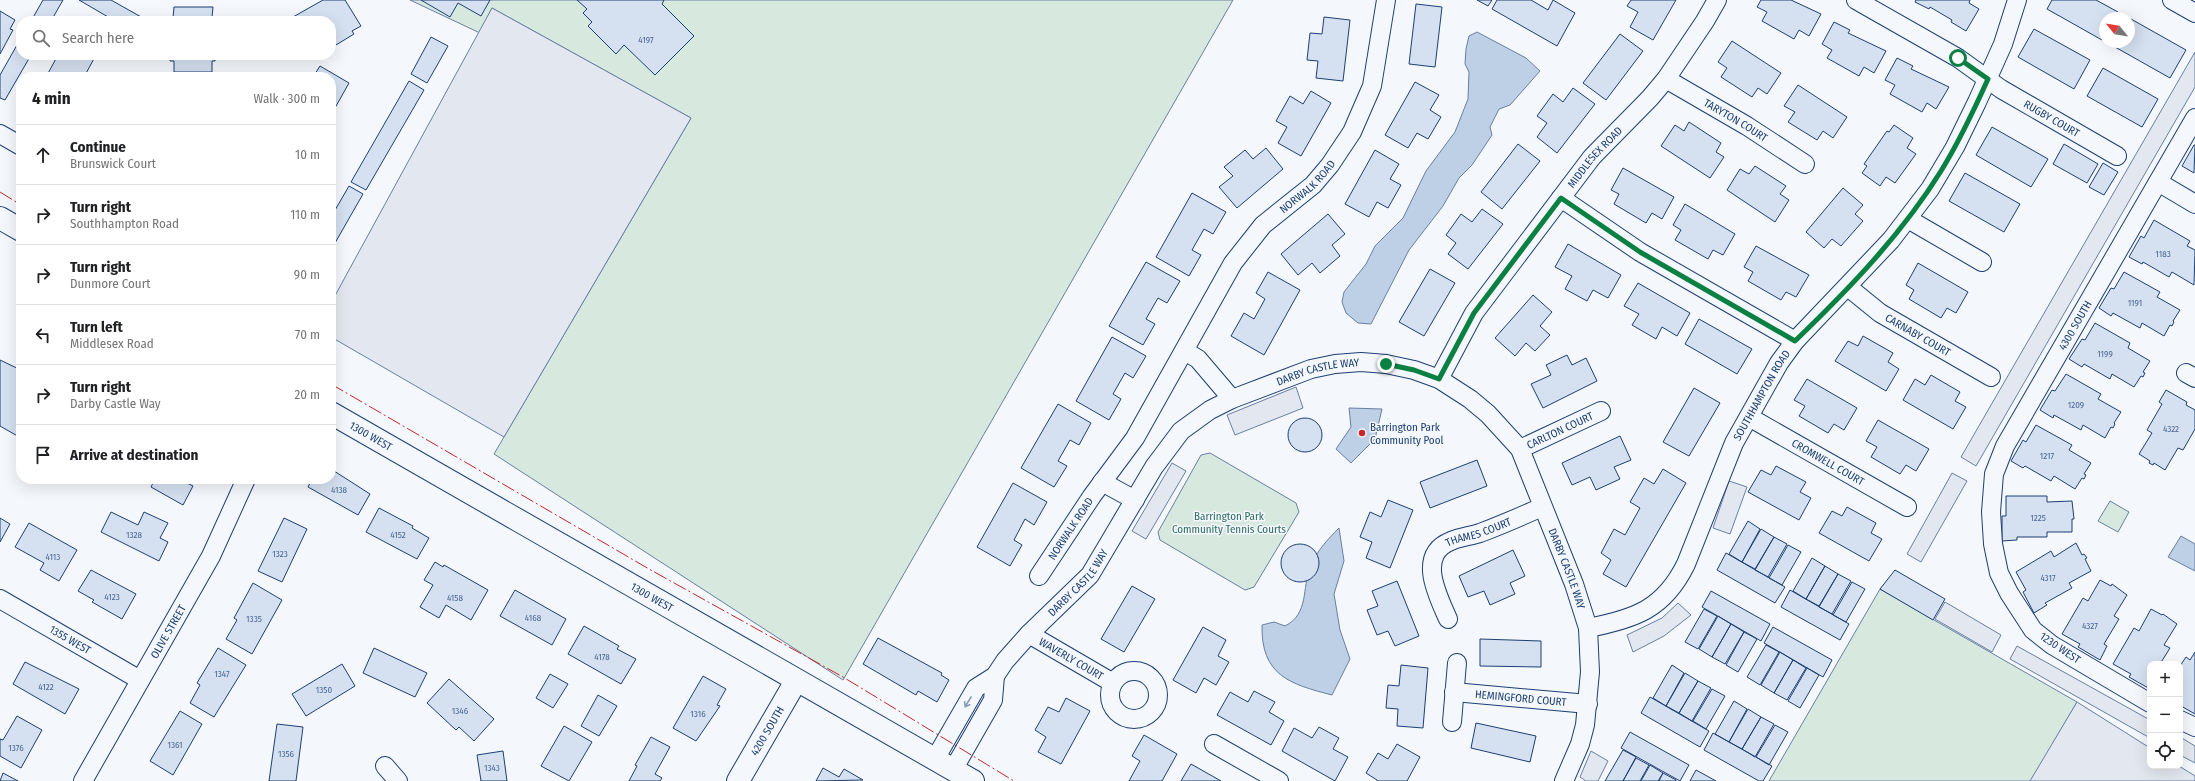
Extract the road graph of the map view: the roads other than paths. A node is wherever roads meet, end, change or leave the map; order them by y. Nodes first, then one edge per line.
1 (1386, 0) edge
2 (1717, 0) edge
3 (1856, 0) edge
4 (2017, 0) edge
5 (2172, 0) edge
6 (2195, 13) edge
7 (1666, 79) junction
8 (1988, 79) junction
9 (2195, 118) edge
10 (0, 134) edge
11 (16, 143) edge
12 (2117, 156) dead end
13 (1804, 164) dead end
14 (2158, 182) junction
15 (1561, 198) junction
16 (2195, 204) edge
17 (0, 218) edge
18 (1908, 219) junction
19 (16, 227) edge
20 (1982, 262) dead end
21 (1848, 287) junction
22 (1795, 341) junction
23 (1184, 351) junction
24 (1991, 377) dead end
25 (1439, 379) junction
26 (1232, 399) junction
27 (1601, 411) dead end
28 (336, 416) edge
29 (1749, 417) junction
30 (1520, 449) junction
31 (1102, 482) junction
32 (244, 484) edge
33 (1135, 500) junction
34 (1542, 507) junction
35 (1907, 507) dead end
36 (1993, 544) joint
37 (1039, 576) dead end
38 (0, 599) edge
39 (1448, 619) dead end
40 (1588, 628) junction
41 (1029, 634) junction
42 (1456, 663) dead end
43 (995, 676) junction
44 (140, 680) junction
45 (796, 681) junction
46 (1113, 683) dead end
47 (1454, 692) junction
48 (2147, 701) edge
49 (1588, 704) junction
50 (2183, 721) edge
51 (1452, 722) dead end
52 (2195, 727) edge
53 (1214, 744) dead end
54 (935, 759) junction
55 (385, 766) dead end
56 (954, 770) junction
57 (83, 781) edge
58 (398, 781) edge
59 (738, 781) edge
60 (973, 781) edge
61 (1279, 781) edge
62 (1564, 781) edge

1 - 23 street, NORWALK ROAD
2 - 7 street, MIDDLESEX ROAD
3 - 8 street, RUGBY COURT
4 - 8 street, SOUTHHAMPTON ROAD
5 - 6 street
7 - 13 street, TARYTON COURT
7 - 15 street, MIDDLESEX ROAD
8 - 12 street, RUGBY COURT
8 - 18 street, SOUTHHAMPTON ROAD
9 - 14 street, 4300 SOUTH
10 - 11 street
14 - 16 street
14 - 36 street, 4300 SOUTH
15 - 22 street
15 - 25 street, MIDDLESEX ROAD
17 - 19 street
18 - 20 street
18 - 21 street, SOUTHHAMPTON ROAD
21 - 22 street, SOUTHHAMPTON ROAD
21 - 24 street, CARNABY COURT
22 - 29 street, SOUTHHAMPTON ROAD
23 - 26 street
23 - 31 street, NORWALK ROAD
25 - 26 street, DARBY CASTLE WAY
25 - 30 street, DARBY CASTLE WAY
26 - 33 street, DARBY CASTLE WAY
27 - 30 street, CARLTON COURT
28 - 45 street, 1300 WEST
29 - 35 street, CROMWELL COURT
29 - 40 street, SOUTHHAMPTON ROAD
30 - 34 street, DARBY CASTLE WAY
31 - 33 street
31 - 37 street, NORWALK ROAD
32 - 44 street, OLIVE STREET
33 - 41 street, DARBY CASTLE WAY
34 - 39 street, THAMES COURT
34 - 40 street, DARBY CASTLE WAY
36 - 48 street, 1230 WEST
38 - 44 street, 1355 WEST
40 - 49 street, DARBY CASTLE WAY
41 - 43 street, DARBY CASTLE WAY
41 - 46 street, WAVERLY COURT
42 - 47 street
43 -> 54 street, DARBY CASTLE WAY
43 - 56 street, DARBY CASTLE WAY
44 - 57 street, OLIVE STREET
45 - 54 street, 1300 WEST
45 - 59 street, 4200 SOUTH
47 - 49 street, HEMINGFORD COURT
47 - 51 street
49 - 62 street, DARBY CASTLE WAY
50 - 52 street
53 - 61 street
54 - 56 street, 1300 WEST
55 - 58 street
56 - 60 street, 1300 WEST

